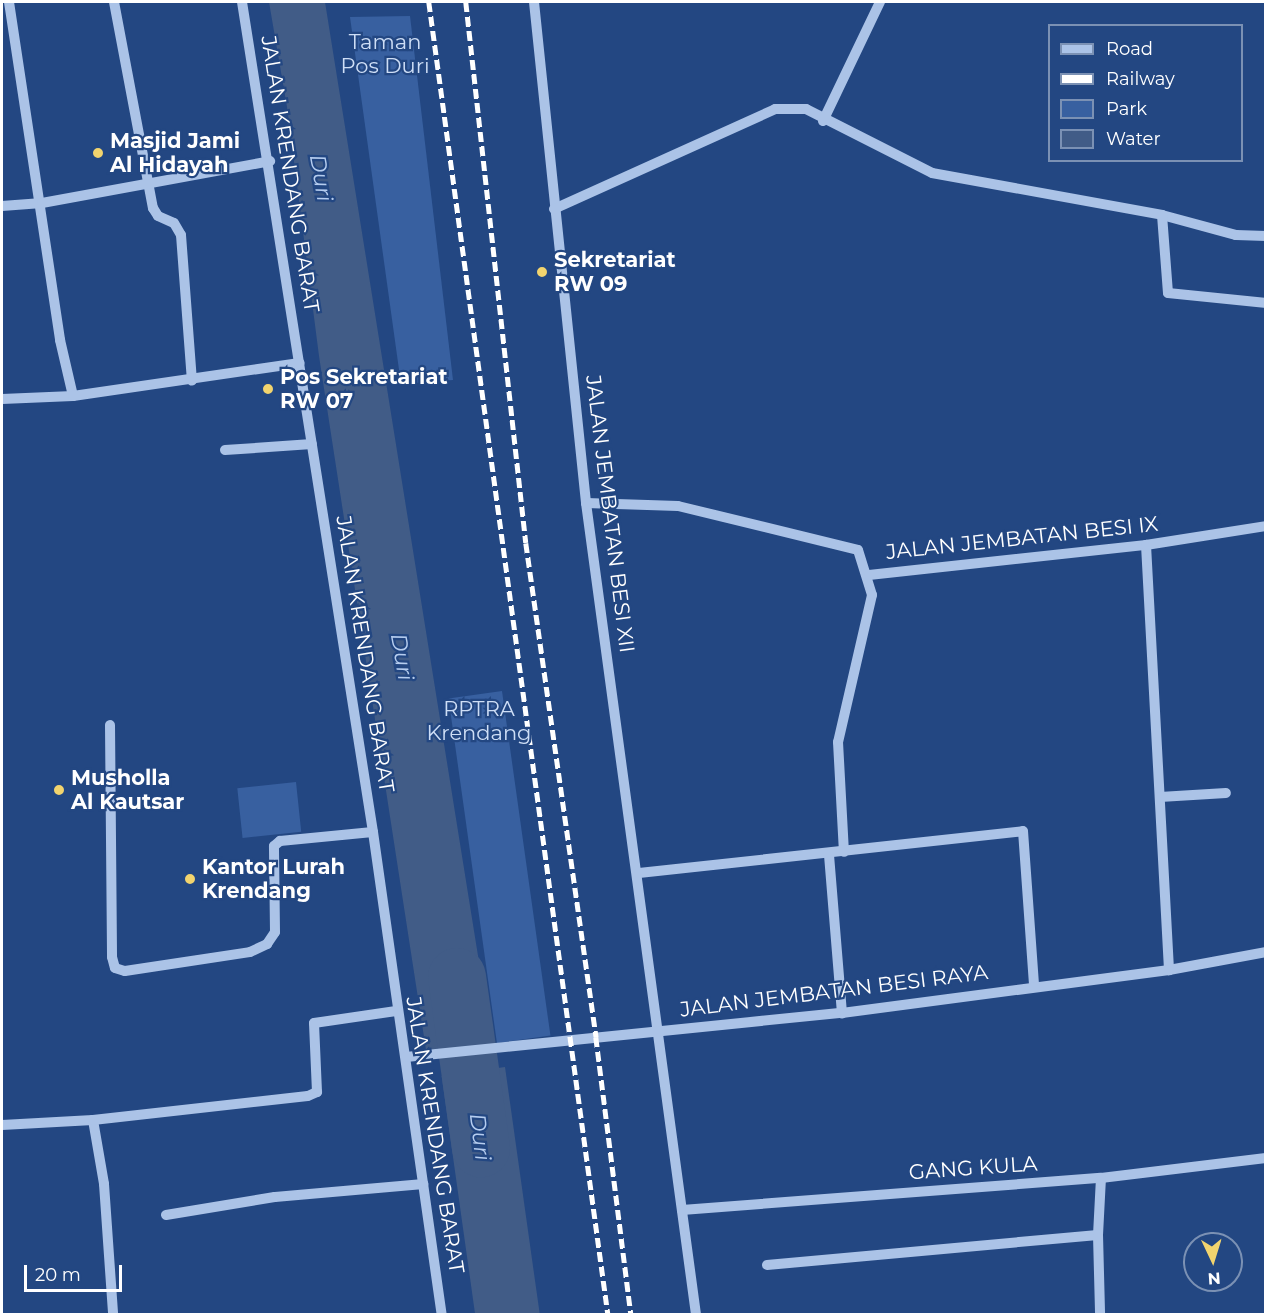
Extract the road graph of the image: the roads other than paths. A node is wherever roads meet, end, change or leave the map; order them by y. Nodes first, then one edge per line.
1 (9, 2) edge
2 (114, 2) edge
3 (242, 2) edge
4 (534, 2) edge
5 (880, 2) edge
6 (823, 121) junction
7 (270, 161) junction
8 (148, 181) junction
9 (42, 202) junction
10 (2, 206) edge
11 (554, 209) junction
12 (1162, 215) junction
13 (1266, 236) edge
14 (1266, 303) edge
15 (300, 363) junction
16 (192, 381) junction
17 (73, 396) junction
18 (2, 399) edge
19 (312, 444) junction
20 (225, 450) dead end
21 (586, 502) junction
22 (1266, 526) edge
23 (1146, 545) junction
24 (869, 575) junction
25 (110, 725) dead end
26 (1226, 793) dead end
27 (1160, 797) junction
28 (373, 832) junction
29 (844, 852) junction
30 (829, 855) junction
31 (639, 873) junction
32 (1266, 952) edge
33 (1170, 970) junction
34 (1034, 986) junction
35 (396, 1011) junction
36 (842, 1013) junction
37 (661, 1030) junction
38 (406, 1058) junction
39 (93, 1120) junction
40 (2, 1125) edge
41 (1266, 1158) edge
42 (1101, 1178) junction
43 (423, 1184) junction
44 (682, 1210) junction
45 (166, 1215) dead end
46 (1098, 1235) junction
47 (767, 1266) dead end
48 (113, 1314) edge
49 (442, 1314) edge
50 (696, 1314) edge
51 (1100, 1314) edge

1 - 9 street
2 - 8 street
3 - 7 street, JALAN KRENDANG BARAT
4 - 11 street, JALAN JEMBATAN BESI XII
5 - 6 street
6 - 11 street
6 - 12 street
7 - 8 street
7 - 15 street, JALAN KRENDANG BARAT
8 - 9 street
8 - 16 street
9 - 10 street
9 - 17 street
11 - 21 street, JALAN JEMBATAN BESI XII
12 - 13 street
12 - 14 street
15 - 16 street
15 - 19 street, JALAN KRENDANG BARAT
16 - 17 street
17 - 18 street
19 - 20 street
19 - 28 street, JALAN KRENDANG BARAT
21 - 24 street, JALAN JEMBATAN BESI IX
21 - 31 street, JALAN JEMBATAN BESI XII
22 - 23 street, JALAN JEMBATAN BESI IX
23 - 24 street, JALAN JEMBATAN BESI IX
23 - 27 street
24 - 29 street
25 - 28 street
26 - 27 street
27 - 33 street
28 - 35 street, JALAN KRENDANG BARAT
29 - 30 street
29 - 34 street
30 - 31 street
30 - 36 street
31 - 37 street, JALAN JEMBATAN BESI XII
32 - 33 street, JALAN JEMBATAN BESI RAYA
33 - 34 street, JALAN JEMBATAN BESI RAYA
34 - 36 street, JALAN JEMBATAN BESI RAYA
35 - 38 street, JALAN KRENDANG BARAT
35 - 39 street
36 - 37 street, JALAN JEMBATAN BESI RAYA
37 - 38 street, JALAN JEMBATAN BESI RAYA
37 - 44 street, JALAN JEMBATAN BESI XII
38 - 43 street, JALAN KRENDANG BARAT
39 - 40 street
39 - 48 street
41 - 42 street, GANG KULA
42 - 44 street, GANG KULA
42 - 46 street
43 - 45 street
43 - 49 street, JALAN KRENDANG BARAT
44 - 50 street, JALAN JEMBATAN BESI XII
46 - 47 street
46 - 51 street

